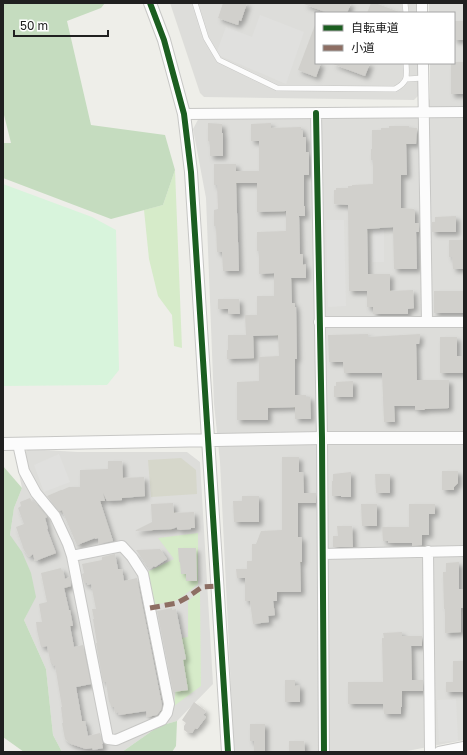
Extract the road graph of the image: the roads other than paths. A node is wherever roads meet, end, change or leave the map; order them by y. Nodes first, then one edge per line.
1 (150, 3) edge
2 (195, 3) edge
3 (406, 64) edge
4 (423, 64) edge
5 (423, 78) junction
6 (407, 79) junction
7 (423, 112) junction
8 (464, 112) edge
9 (316, 113) junction
10 (184, 114) junction
11 (319, 322) junction
12 (427, 322) junction
13 (464, 322) edge
14 (322, 438) junction
15 (464, 438) edge
16 (208, 440) junction
17 (3, 444) edge
18 (18, 444) junction
19 (428, 551) junction
20 (464, 551) edge
21 (323, 554) junction
22 (72, 556) junction
23 (464, 747) edge
24 (228, 752) edge
25 (324, 752) edge
26 (430, 752) edge
27 (439, 752) edge

1 - 10 street
2 - 6 lane
3 - 6 lane
4 - 5 street
5 - 6 lane
5 - 7 street
7 - 8 street
7 - 9 street
7 - 12 street
9 - 10 street
9 - 11 street
10 - 16 street
11 - 12 street
11 - 14 street
12 - 13 street
14 - 15 street
14 - 16 street
14 - 21 street
16 - 18 street
16 - 24 street
17 - 18 street
18 - 22 street
19 - 20 street
19 - 21 street
19 - 26 street
21 - 25 street
22 - 22 street
23 - 27 street

